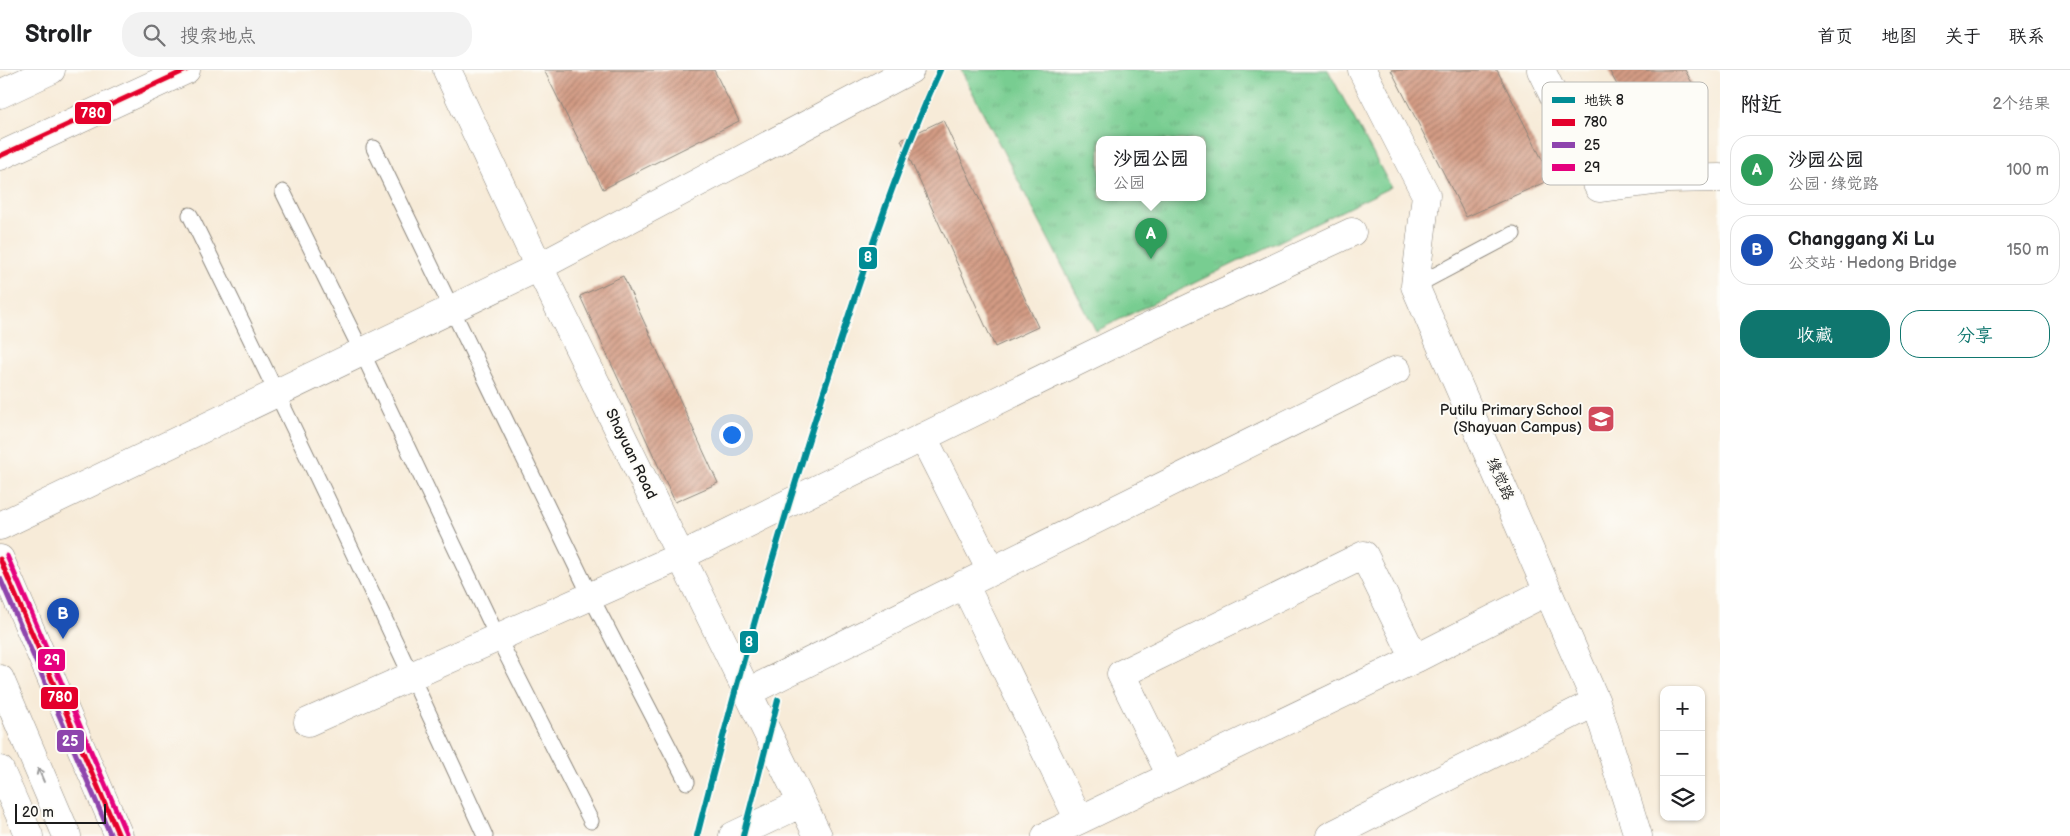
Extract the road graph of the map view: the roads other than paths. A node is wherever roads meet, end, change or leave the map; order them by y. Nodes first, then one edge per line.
1 (186, 70) edge
2 (447, 70) edge
3 (910, 70) edge
4 (1362, 70) edge
5 (1541, 70) edge
6 (45, 72) edge
7 (1547, 82) edge
8 (0, 94) edge
9 (374, 148) dead end
10 (0, 156) edge
11 (1598, 185) edge
12 (1622, 185) edge
13 (283, 192) dead end
14 (190, 215) dead end
15 (1352, 232) dead end
16 (1513, 234) dead end
17 (539, 267) junction
18 (1415, 286) junction
19 (453, 308) junction
20 (362, 352) junction
21 (1396, 370) dead end
22 (277, 392) junction
23 (923, 437) junction
24 (0, 526) edge
25 (680, 556) junction
26 (0, 559) edge
27 (991, 571) junction
28 (964, 584) junction
29 (1548, 591) junction
30 (590, 595) junction
31 (498, 638) junction
32 (1415, 659) junction
33 (412, 676) junction
34 (0, 679) edge
35 (748, 692) junction
36 (1596, 702) junction
37 (308, 722) dead end
38 (0, 770) edge
39 (1171, 776) junction
40 (687, 782) dead end
41 (802, 802) junction
42 (1079, 820) junction
43 (591, 821) dead end
44 (29, 836) edge
45 (67, 836) edge
46 (119, 836) edge
47 (485, 836) edge
48 (733, 836) edge
49 (818, 836) edge
50 (1046, 836) edge
51 (1330, 836) edge
52 (1638, 836) edge

1 - 10 street
2 - 17 street, Shayuan Road
3 - 17 street
4 - 18 street
5 - 7 street
6 - 8 street
9 - 19 lane
11 - 12 street
13 - 20 lane
14 - 22 lane
15 - 23 street
16 - 18 lane
17 - 19 street
17 - 25 street, Shayuan Road
18 - 29 street, 缘觉路
19 - 20 street
19 - 30 lane
20 - 22 street
20 - 31 lane
21 - 27 street
22 - 24 street
22 - 33 lane
23 - 25 street
23 - 27 street
25 - 30 street
25 - 35 street, Shayuan Road
26 - 46 street
27 - 28 street
28 - 35 street
28 - 42 street
29 - 32 street
29 - 36 street, 缘觉路
30 - 31 street
30 - 40 lane
31 - 33 street
31 - 43 lane
32 - 39 street
32 - 39 street
33 - 37 street
33 - 47 lane
45 -> 34 street
35 - 41 street, Shayuan Road
36 - 51 street
36 - 52 street, 缘觉路
38 - 44 street
39 - 42 street
41 - 48 street
41 - 49 street, Shayuan Road
42 - 50 street

